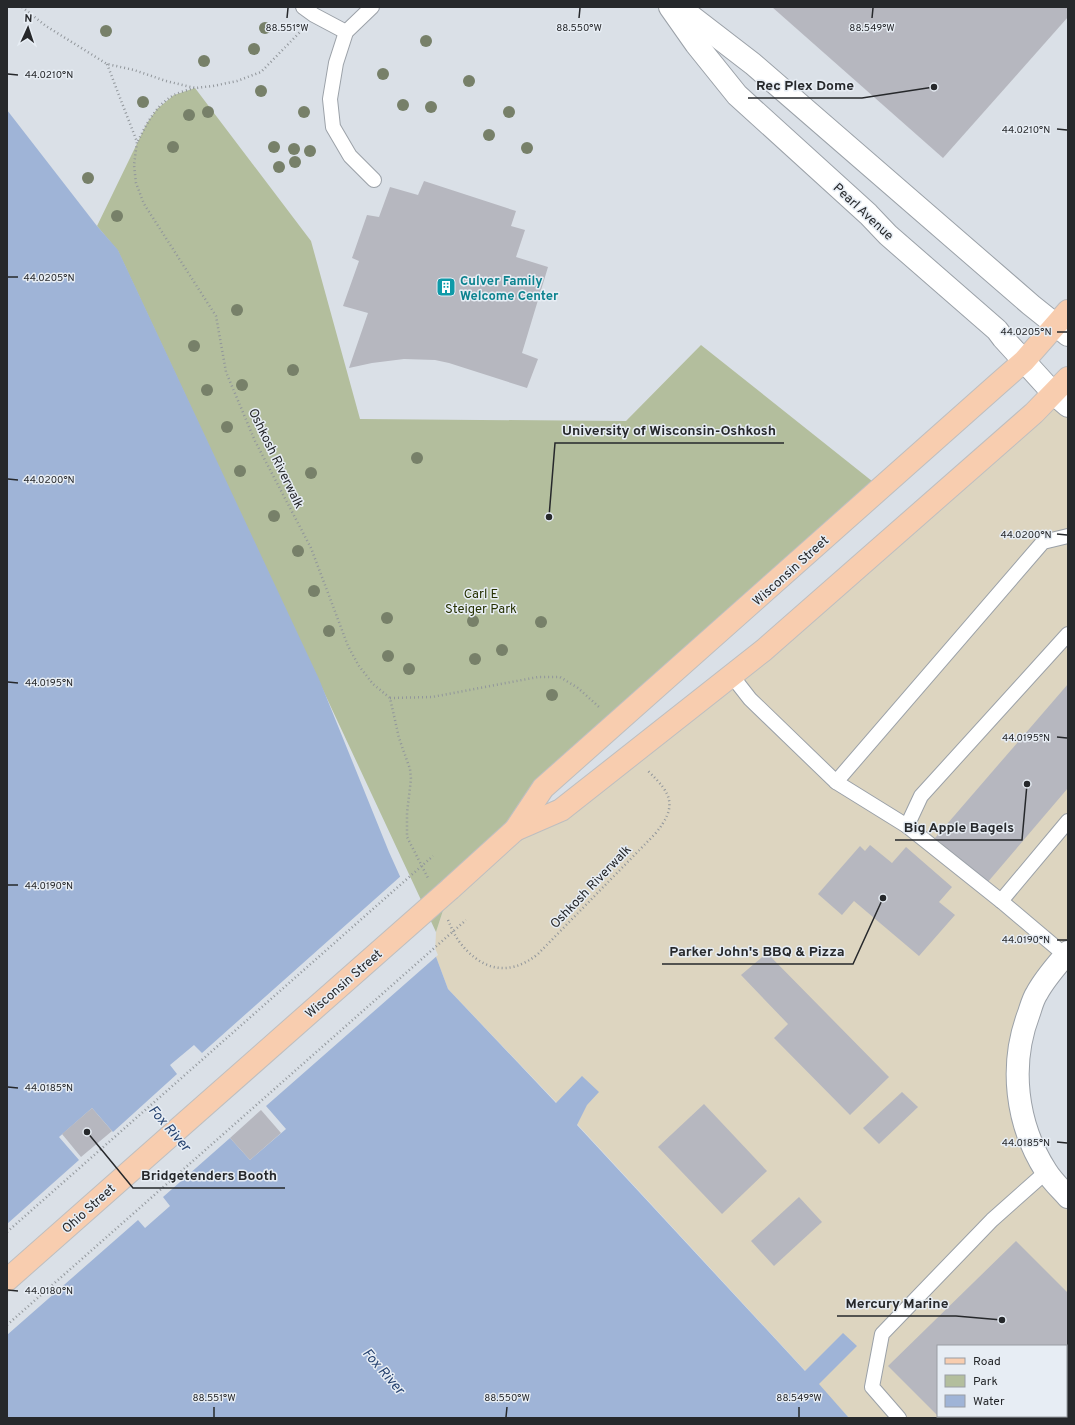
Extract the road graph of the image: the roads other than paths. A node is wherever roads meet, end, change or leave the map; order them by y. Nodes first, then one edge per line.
1 (372, 7) edge
2 (670, 7) edge
3 (679, 7) edge
4 (309, 11) edge
5 (346, 32) junction
6 (374, 180) dead end
7 (1064, 324) edge
8 (1024, 361) junction
9 (1068, 378) edge
10 (1061, 400) edge
11 (1068, 536) edge
12 (1068, 634) edge
13 (732, 676) junction
14 (836, 782) junction
15 (1068, 821) edge
16 (907, 826) junction
17 (515, 830) junction
18 (1001, 901) junction
19 (1066, 953) edge
20 (170, 1136) joint
21 (1046, 1172) junction
22 (1068, 1197) edge
23 (7, 1280) edge
24 (899, 1418) edge

1 - 5 lane
2 - 8 street, Pearl Avenue
3 - 7 street
4 - 5 lane
5 - 6 lane
7 - 8 main road, Wisconsin Street
8 - 10 street, Pearl Avenue
8 - 17 main road, Wisconsin Street
9 - 10 main road, Wisconsin Street
10 - 13 main road, Wisconsin Street
11 - 14 lane
12 - 16 lane
13 - 14 lane
13 - 17 main road, Wisconsin Street
14 - 16 lane
15 - 18 lane
16 - 18 lane
17 - 20 main road, Wisconsin Street, bridge
18 - 19 lane
19 - 21 street
20 - 23 main road, Ohio Street
21 - 22 street
21 - 24 lane

